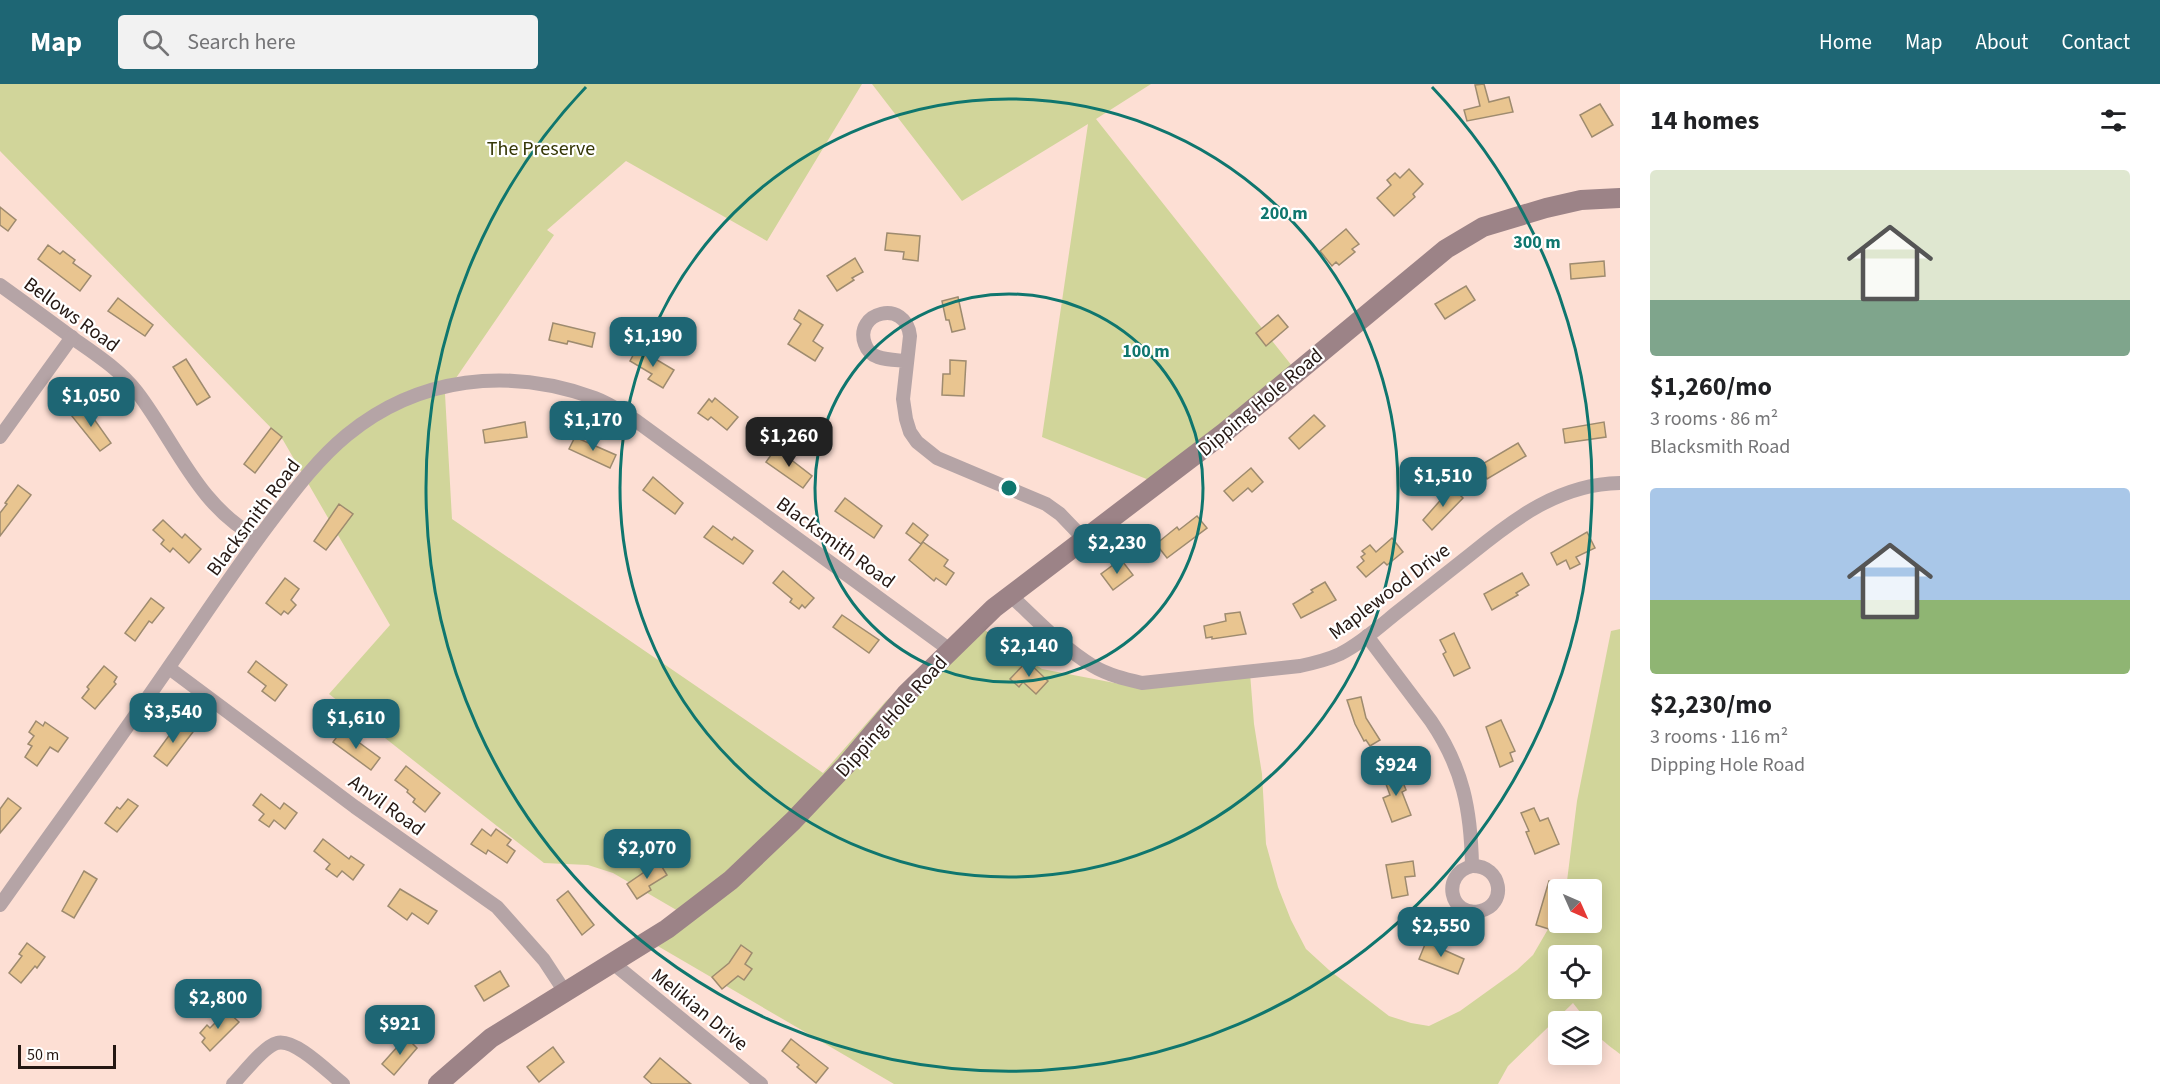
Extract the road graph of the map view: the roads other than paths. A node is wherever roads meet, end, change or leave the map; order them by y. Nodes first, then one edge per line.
1 (1620, 198) edge
2 (0, 285) edge
3 (72, 337) junction
4 (906, 361) dead end
5 (0, 437) edge
6 (1620, 483) edge
7 (258, 538) junction
8 (1084, 539) junction
9 (1011, 596) junction
10 (1367, 636) junction
11 (951, 650) junction
12 (169, 668) junction
13 (1472, 866) dead end
14 (0, 905) edge
15 (614, 964) junction
16 (565, 992) junction
17 (233, 1084) edge
18 (343, 1084) edge
19 (438, 1084) edge
20 (761, 1084) edge

1 - 8 main road, Dipping Hole Road
2 - 3 street, Bellows Road
3 - 5 street
3 - 7 street, Bellows Road
4 - 8 street
6 - 10 street, Maplewood Drive
7 - 11 street, Blacksmith Road
7 - 12 street, Blacksmith Road
8 - 9 main road, Dipping Hole Road
9 - 10 street, Maplewood Drive
9 - 11 main road, Dipping Hole Road
10 - 13 street
11 - 15 main road, Dipping Hole Road
12 - 14 street, Blacksmith Road
12 - 16 street, Anvil Road
15 - 16 main road, Dipping Hole Road
15 - 20 street, Melikian Drive
16 - 19 main road, Dipping Hole Road
17 - 18 street

